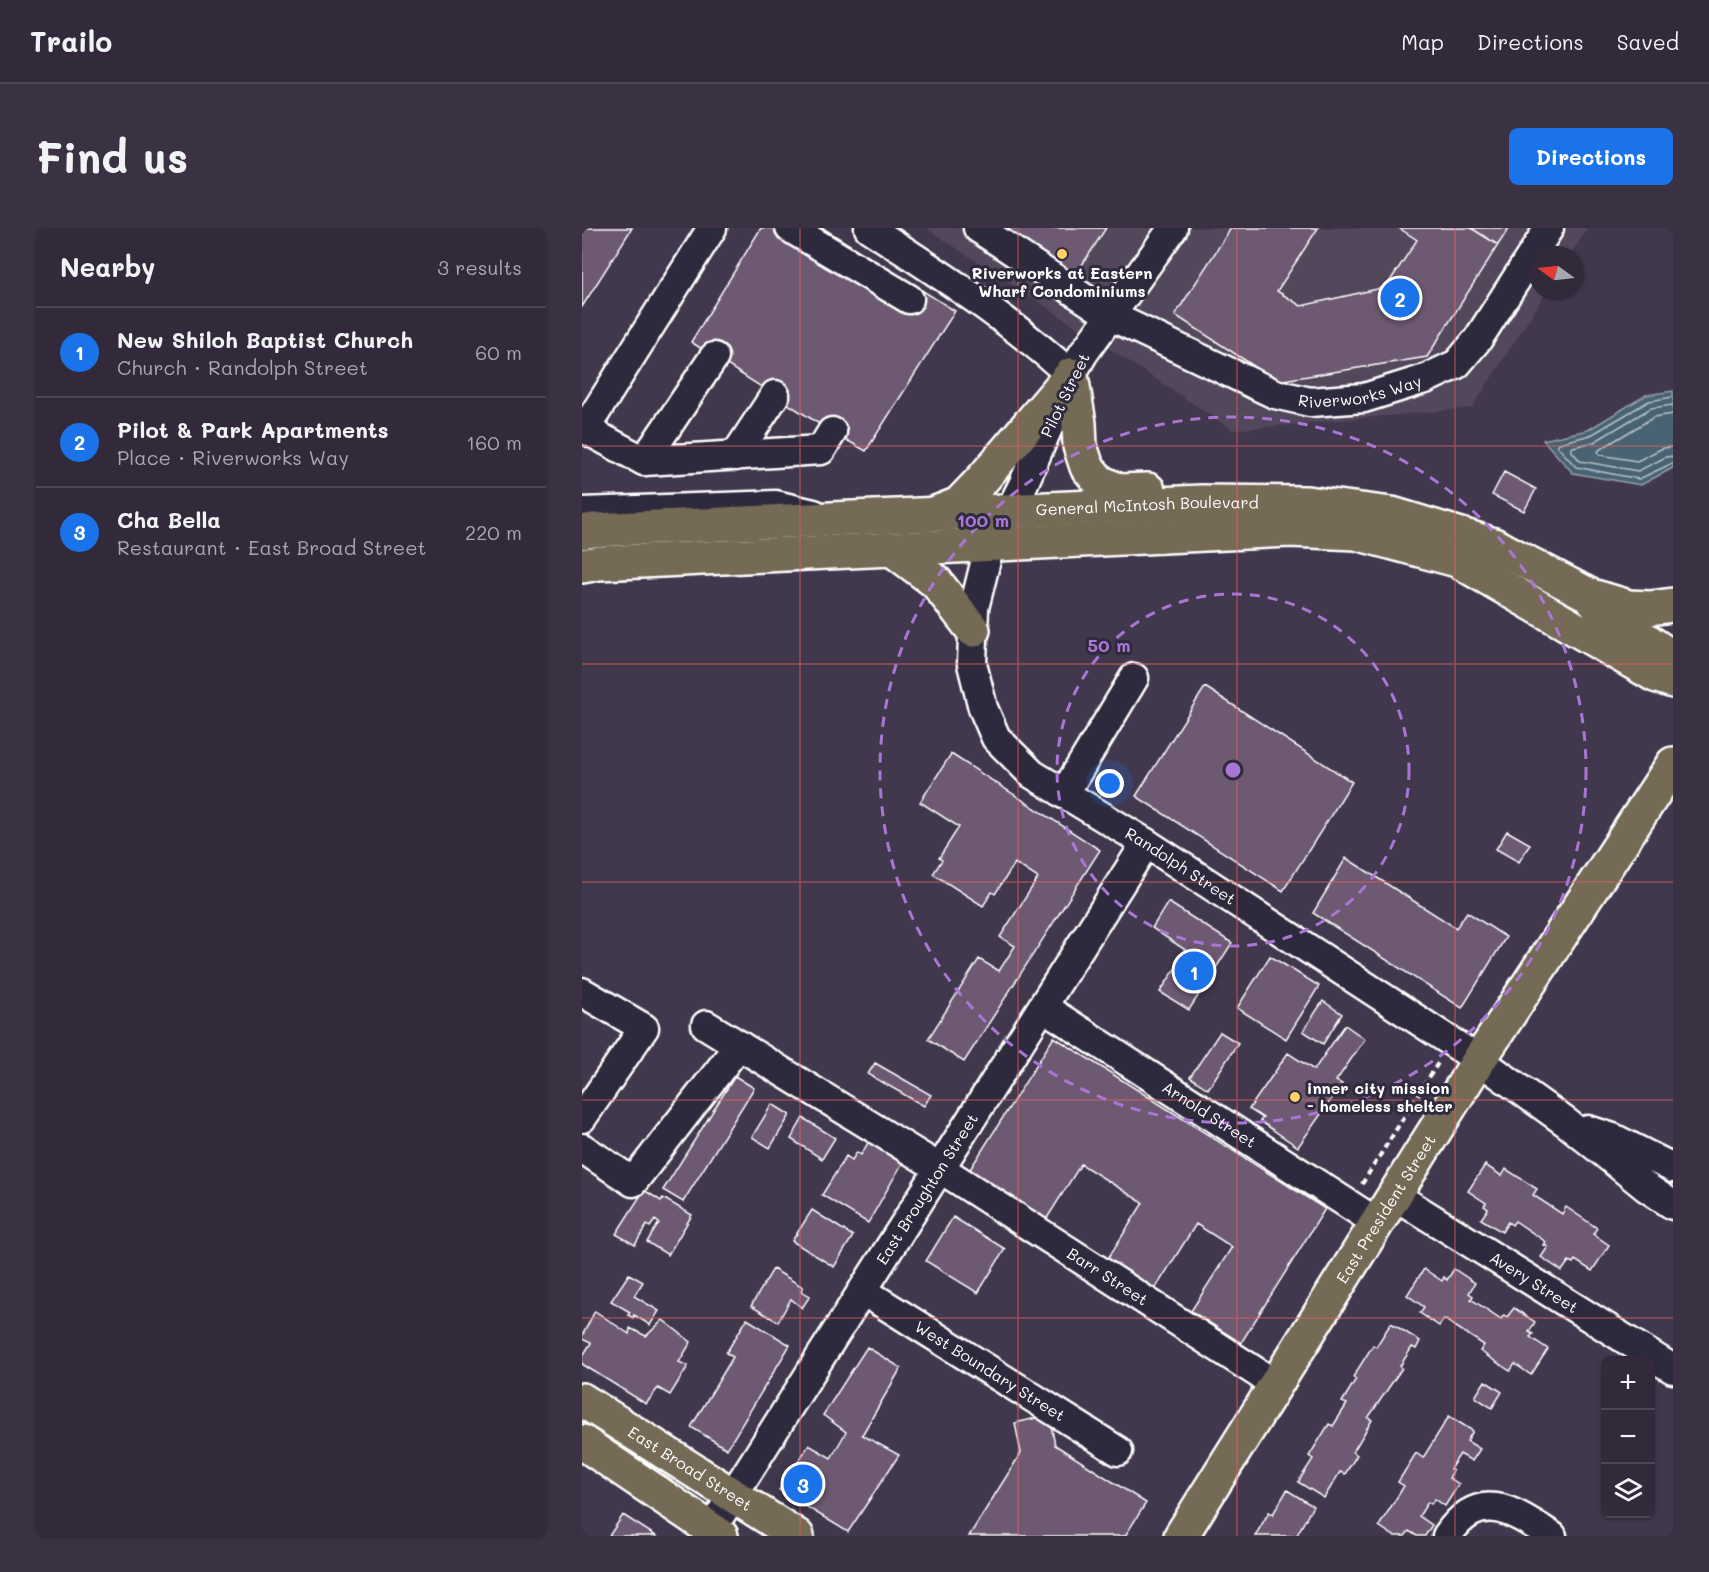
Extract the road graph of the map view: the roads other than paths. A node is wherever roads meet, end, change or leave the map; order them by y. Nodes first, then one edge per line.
1 (712, 228) edge
2 (790, 228) edge
3 (978, 228) edge
4 (1173, 228) edge
5 (1549, 228) edge
6 (869, 238) edge
7 (916, 283) junction
8 (1111, 316) junction
9 (714, 357) dead end
10 (1071, 375) junction
11 (775, 395) dead end
12 (584, 428) edge
13 (832, 432) dead end
14 (735, 456) junction
15 (644, 461) junction
16 (1307, 503) junction
17 (1010, 511) junction
18 (582, 512) edge
19 (931, 514) junction
20 (834, 519) junction
21 (582, 532) edge
22 (993, 545) junction
23 (892, 549) junction
24 (582, 566) edge
25 (1591, 596) junction
26 (1673, 605) edge
27 (973, 630) junction
28 (1673, 658) edge
29 (1134, 678) dead end
30 (1673, 681) edge
31 (1673, 764) edge
32 (1064, 794) junction
33 (1146, 843) junction
34 (582, 992) edge
35 (1043, 1006) junction
36 (706, 1025) dead end
37 (739, 1045) junction
38 (1479, 1060) junction
39 (582, 1118) edge
40 (1567, 1123) junction
41 (582, 1148) edge
42 (1673, 1168) edge
43 (941, 1169) junction
44 (1394, 1195) junction
45 (1673, 1205) edge
46 (1376, 1222) junction
47 (863, 1291) junction
48 (1673, 1369) edge
49 (1275, 1384) junction
50 (582, 1400) edge
51 (585, 1451) edge
52 (1118, 1451) dead end
53 (733, 1495) junction
54 (713, 1534) edge
55 (797, 1536) edge
56 (1181, 1536) edge
57 (1447, 1536) edge
58 (1552, 1536) edge

1 - 12 street
2 - 7 street
3 - 8 street, Riverworks Way
4 - 8 street, Pilot Street
5 - 8 street, Riverworks Way
6 - 7 street
7 - 10 street
8 - 10 street, Pilot Street
9 - 15 street
10 - 16 main road
10 - 17 street, Pilot Street
10 - 19 main road
11 - 14 street
12 - 15 street
13 - 14 street
14 - 15 street
16 - 17 main road, General McIntosh Boulevard
16 - 25 main road, General McIntosh Boulevard
17 - 19 main road, General McIntosh Boulevard
17 - 22 street, Randolph Street
18 - 20 street
19 - 20 main road, General McIntosh Boulevard
20 - 21 main road, General McIntosh Boulevard
22 - 23 main road, General McIntosh Boulevard
22 - 27 street, Randolph Street
22 - 30 main road, General McIntosh Boulevard
23 - 24 main road, General McIntosh Boulevard
23 - 27 main road
25 - 26 main road
25 - 28 main road, General McIntosh Boulevard
27 - 32 street, Randolph Street
29 - 32 street
31 - 38 main road, East President Street
32 - 33 street, Randolph Street
33 - 35 street, East Broughton Street
33 - 38 street, Randolph Street
34 - 39 street
35 - 43 street, East Broughton Street
35 - 46 street, Arnold Street
36 - 37 street, Barr Street
37 - 41 street
37 - 43 street, Barr Street
38 - 40 street, Randolph Street
38 - 44 main road, East President Street
40 - 42 street, Randolph Street
40 - 45 street, Randolph Street
43 - 47 street, East Broughton Street
43 - 49 street, Barr Street
44 - 46 main road, East President Street
44 - 48 street, Avery Street
46 - 49 main road, East President Street
47 - 52 street, West Boundary Street
47 - 53 street, East Broughton Street
49 - 56 main road, East President Street
50 - 53 main road, East Broad Street
51 - 54 main road
53 - 54 street, East Broughton Street
53 - 55 main road, East Broad Street
57 - 58 street

